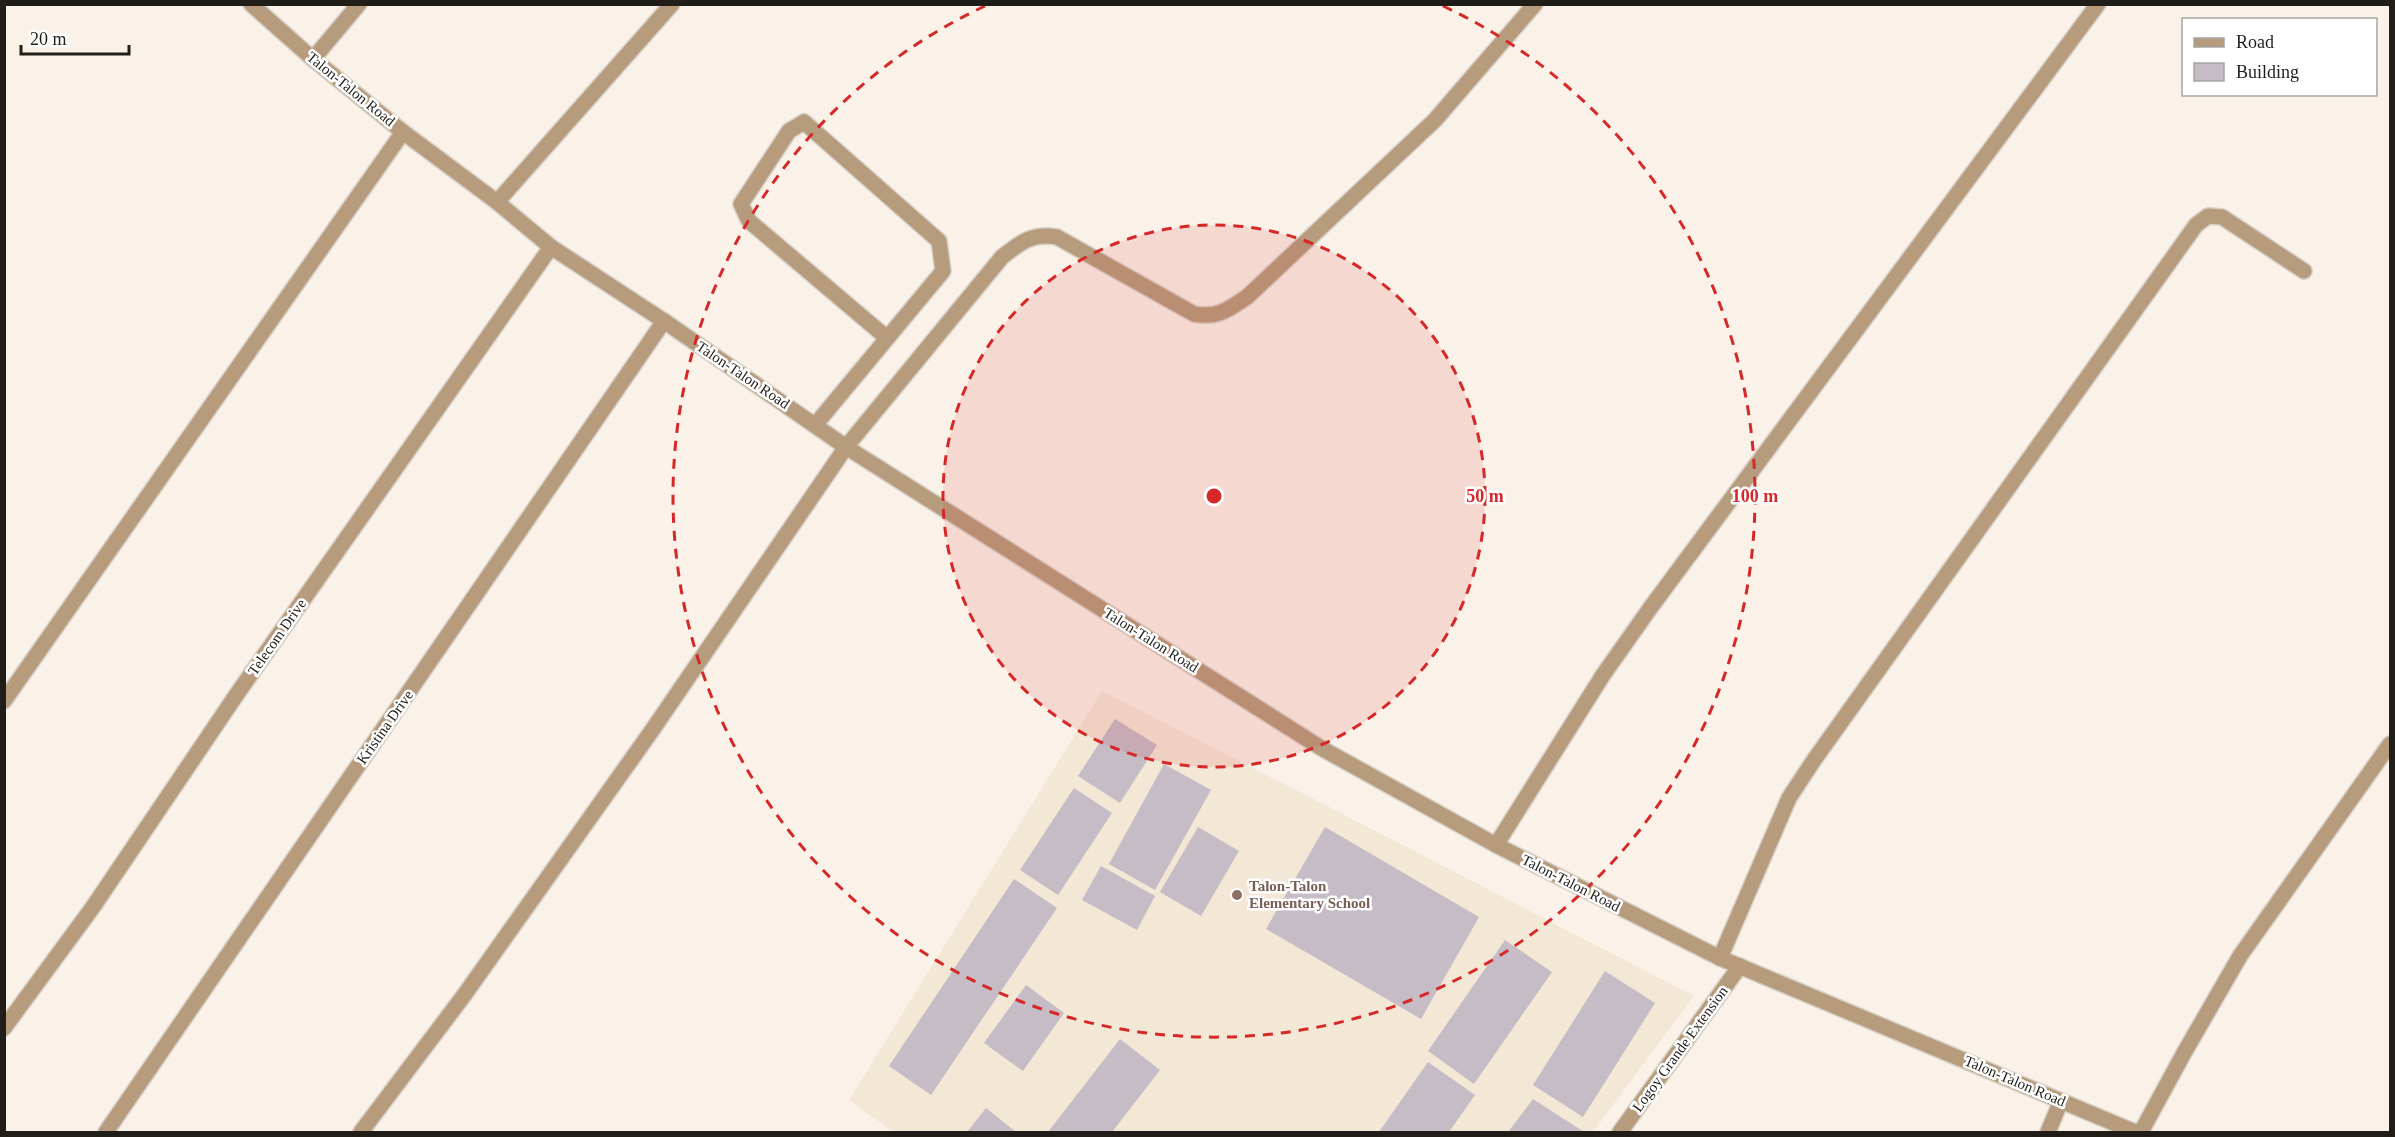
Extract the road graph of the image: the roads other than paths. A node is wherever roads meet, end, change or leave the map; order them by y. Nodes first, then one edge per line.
1 (251, 4) edge
2 (359, 4) edge
3 (672, 4) edge
4 (1536, 4) edge
5 (2098, 4) edge
6 (313, 59) junction
7 (404, 132) junction
8 (497, 202) junction
9 (551, 247) junction
10 (2304, 271) dead end
11 (664, 321) junction
12 (887, 338) junction
13 (816, 424) junction
14 (846, 447) junction
15 (4, 701) edge
16 (2391, 744) edge
17 (1496, 845) junction
18 (1720, 958) junction
19 (1740, 966) junction
20 (4, 1028) edge
21 (2061, 1101) junction
22 (106, 1132) edge
23 (361, 1132) edge
24 (1620, 1132) edge
25 (2048, 1132) edge
26 (2135, 1132) edge
27 (2141, 1132) edge

1 - 6 street, Talon-Talon Road
2 - 6 street
3 - 8 street
4 - 14 street
5 - 17 street
6 - 7 street, Talon-Talon Road
7 - 8 street, Talon-Talon Road
7 - 15 street
8 - 9 street, Talon-Talon Road
9 - 11 street, Talon-Talon Road
9 - 20 street, Telecom Drive
10 - 18 street
11 - 13 street, Talon-Talon Road
11 - 22 street, Kristina Drive
12 - 12 street
12 - 13 street
13 - 14 street, Talon-Talon Road
14 - 17 street, Talon-Talon Road
14 - 23 street
16 - 27 street
17 - 18 street, Talon-Talon Road
18 - 19 street, Talon-Talon Road
19 - 21 street, Talon-Talon Road
19 - 24 street, Logoy Grande Extension
21 - 25 street
21 - 26 street, Talon-Talon Road

